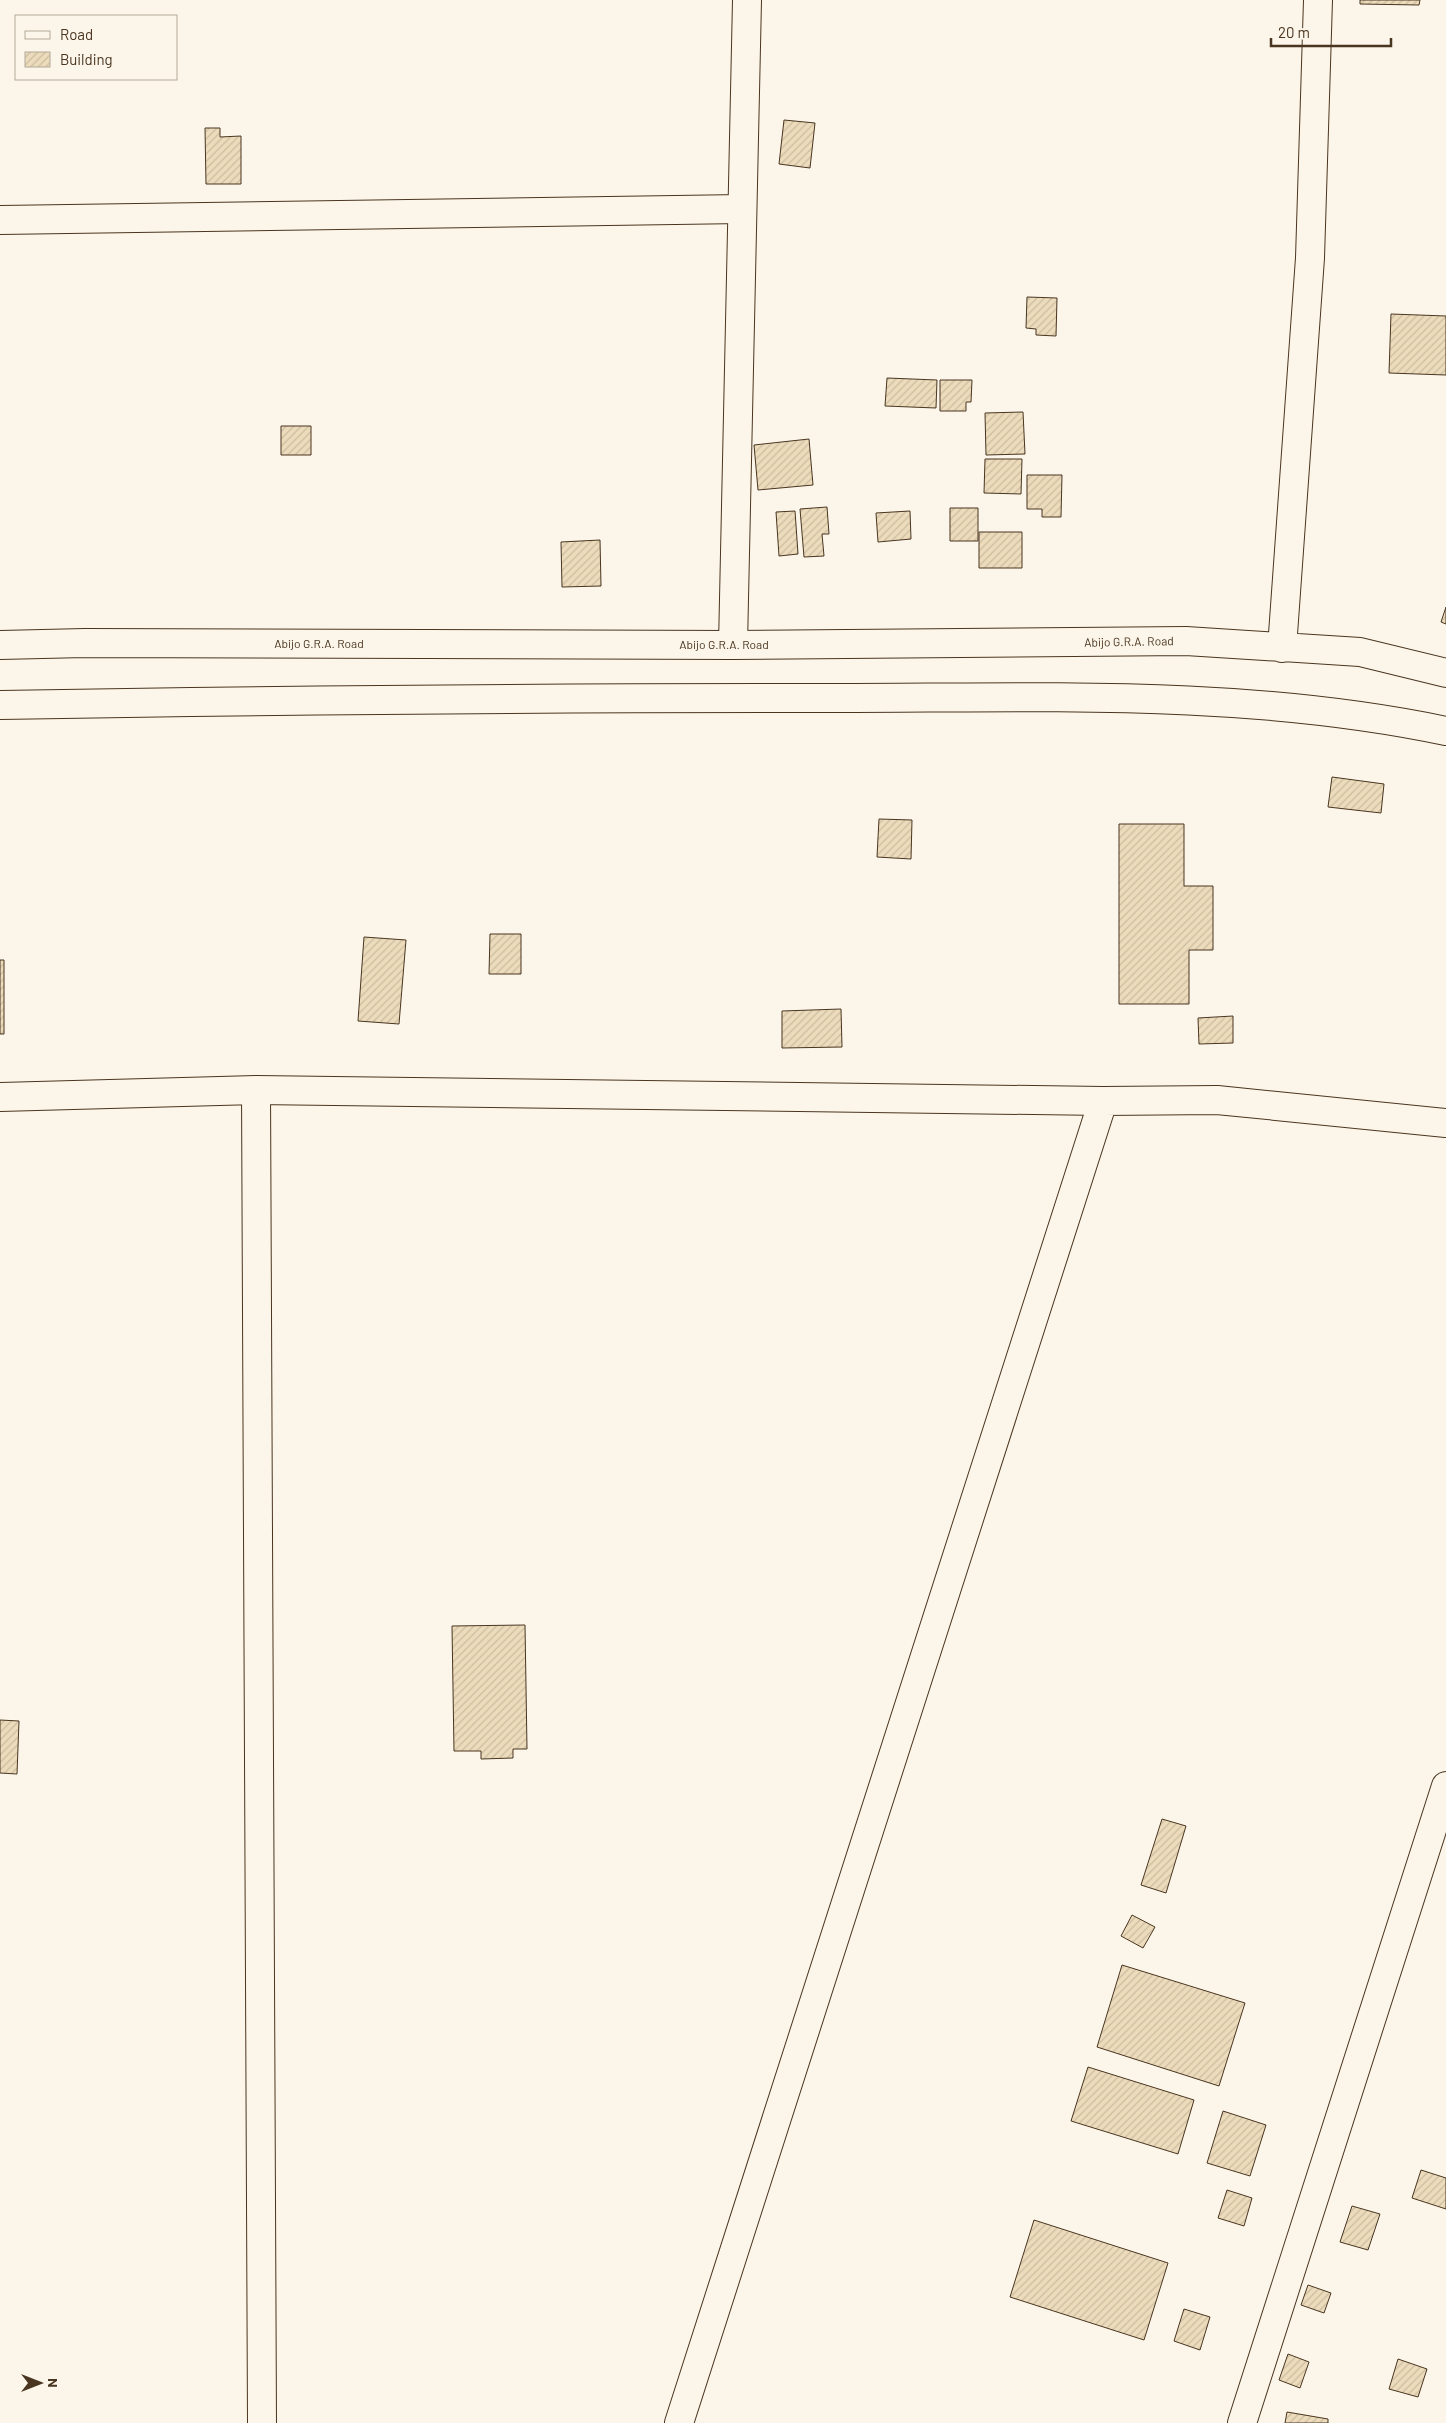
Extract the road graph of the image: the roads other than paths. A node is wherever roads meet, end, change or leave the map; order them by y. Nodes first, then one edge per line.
1 (747, 0) edge
2 (1318, 0) edge
3 (742, 209) junction
4 (0, 220) edge
5 (0, 645) edge
6 (733, 646) junction
7 (1282, 648) junction
8 (1446, 673) edge
9 (0, 705) edge
10 (1446, 731) edge
11 (256, 1090) junction
12 (0, 1097) edge
13 (1103, 1101) junction
14 (1446, 1122) edge
15 (1446, 1786) edge
16 (262, 2423) edge
17 (679, 2423) edge
18 (1242, 2423) edge

1 - 3 street
2 - 7 street
3 - 4 street
3 - 6 street
5 - 6 street, Abijo G.R.A. Road
6 - 7 street, Abijo G.R.A. Road
7 - 8 street, Abijo G.R.A. Road
9 - 10 street
11 - 12 street
11 - 13 street
11 - 16 street
13 - 14 street
13 - 17 street
15 - 18 street

